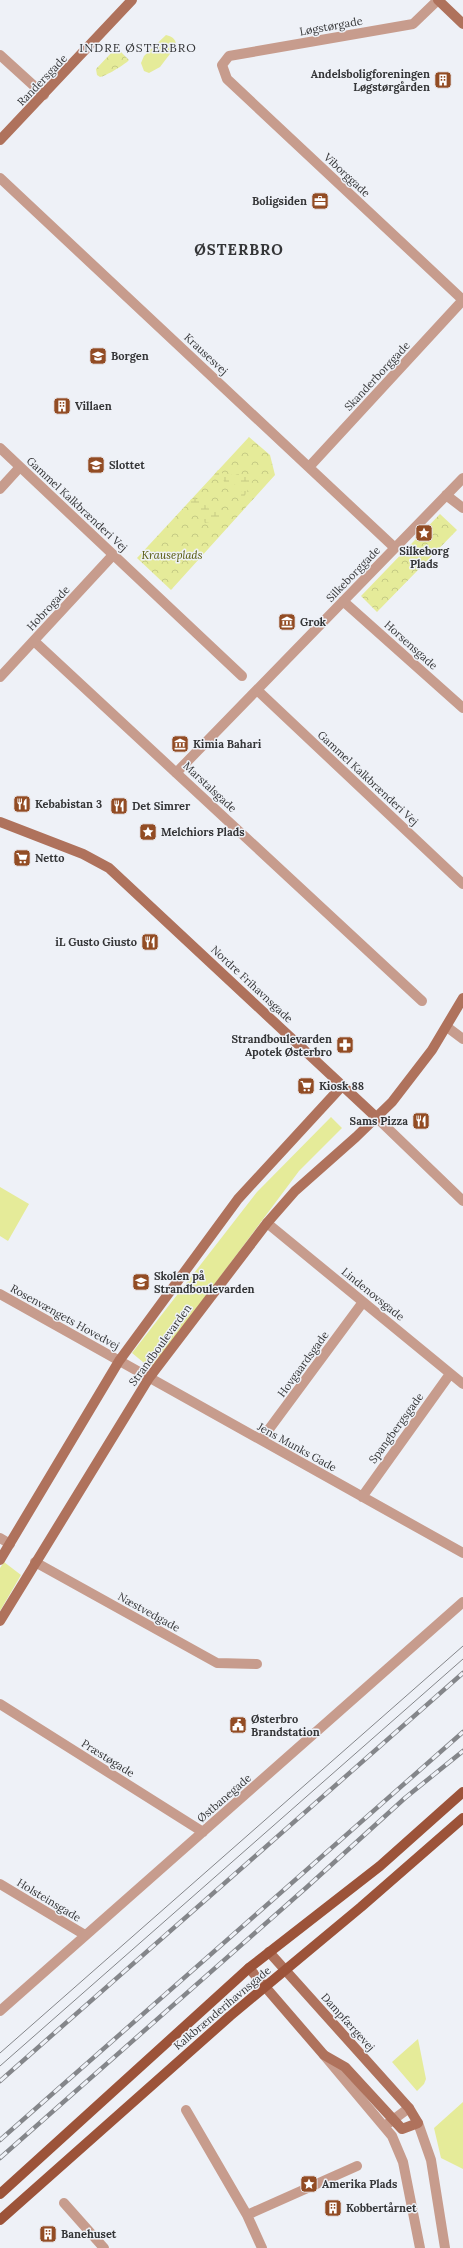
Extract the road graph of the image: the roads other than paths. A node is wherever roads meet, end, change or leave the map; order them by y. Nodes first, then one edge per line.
1 (132, 0) edge
2 (438, 0) edge
3 (463, 24) edge
4 (0, 55) edge
5 (222, 64) joint
6 (44, 95) junction
7 (0, 140) edge
8 (0, 178) edge
9 (463, 300) edge
10 (0, 448) edge
11 (309, 467) junction
12 (20, 468) junction
13 (463, 478) edge
14 (0, 489) edge
15 (446, 495) junction
16 (463, 508) edge
17 (395, 548) junction
18 (113, 555) junction
19 (343, 601) junction
20 (34, 641) junction
21 (242, 676) dead end
22 (0, 677) edge
23 (256, 690) junction
24 (463, 708) edge
25 (176, 773) junction
26 (0, 822) edge
27 (463, 884) edge
28 (463, 998) edge
29 (422, 1001) dead end
30 (447, 1027) junction
31 (463, 1039) edge
32 (342, 1086) junction
33 (377, 1118) junction
34 (463, 1201) edge
35 (267, 1223) junction
36 (0, 1294) edge
37 (363, 1302) junction
38 (119, 1361) junction
39 (450, 1374) junction
40 (149, 1378) junction
41 (463, 1384) edge
42 (261, 1440) junction
43 (362, 1497) junction
44 (0, 1538) edge
45 (10, 1544) junction
46 (463, 1553) edge
47 (0, 1560) edge
48 (35, 1562) junction
49 (463, 1602) edge
50 (0, 1621) edge
51 (257, 1664) dead end
52 (0, 1704) edge
53 (463, 1792) edge
54 (463, 1818) edge
55 (203, 1832) junction
56 (0, 1884) edge
57 (85, 1935) junction
58 (269, 1952) junction
59 (249, 1968) junction
60 (286, 1970) junction
61 (266, 1987) junction
62 (0, 2011) edge
63 (324, 2055) junction
64 (409, 2108) junction
65 (186, 2110) dead end
66 (394, 2119) junction
67 (418, 2123) junction
68 (384, 2126) junction
69 (357, 2166) dead end
70 (0, 2194) edge
71 (64, 2203) dead end
72 (247, 2215) junction
73 (0, 2220) edge
74 (104, 2248) edge
75 (262, 2248) edge
76 (420, 2248) edge
77 (445, 2248) edge

1 - 6 street, Randersgade
2 - 3 street
2 - 5 street, Løgstørgade
4 - 6 street
5 - 9 street, Viborggade
6 - 7 street, Randersgade
8 - 11 street, Krausesvej
9 - 11 street, Skanderborggade
10 - 12 street, Gammel Kalkbrænderi Vej
11 - 17 street, Krausesvej
12 - 14 street
12 - 18 street, Gammel Kalkbrænderi Vej
13 - 15 street, Silkeborggade
15 - 16 street
15 - 17 street, Silkeborggade
17 - 19 street, Silkeborggade
18 - 20 street, Hobrogade
18 - 21 street, Gammel Kalkbrænderi Vej
19 - 23 street, Silkeborggade
19 - 24 street, Horsensgade
20 - 22 street, Hobrogade
20 - 25 street, Marstalsgade
23 - 25 street, Silkeborggade
23 - 27 street, Gammel Kalkbrænderi Vej
25 - 29 street, Marstalsgade
26 - 32 street, Nordre Frihavnsgade
28 - 30 street, Strandboulevarden
30 - 31 street
30 - 33 street, Strandboulevarden
32 - 33 street, Nordre Frihavnsgade
32 - 38 street, Strandboulevarden
33 - 34 street, Nordre Frihavnsgade
33 - 35 street, Strandboulevarden
35 - 37 street, Lindenovsgade
35 - 40 street, Strandboulevarden
36 - 38 street, Rosenvængets Hovedvej
37 - 39 street, Lindenovsgade
37 - 42 street, Hovgaardsgade
38 - 40 street, Jens Munks Gade
38 - 45 street, Strandboulevarden
39 - 41 street, Lindenovsgade
39 - 43 street, Spangbergsgade
40 - 42 street, Jens Munks Gade
40 - 48 street, Strandboulevarden
42 - 43 street, Jens Munks Gade
43 - 46 street, Jens Munks Gade
44 - 45 street
45 - 47 street, Strandboulevarden
48 - 50 street, Strandboulevarden
48 - 51 street, Næstvedgade
49 - 55 street, Østbanegade
52 - 55 street, Præstøgade
53 - 58 main road, Kalkbrænderihavnsgade
54 - 60 main road, Kalkbrænderihavnsgade
55 - 57 street, Østbanegade
56 - 57 street, Holsteinsgade
57 - 62 street, Østbanegade
58 - 59 main road, Kalkbrænderihavnsgade
58 - 60 street, Dampfærgevej
59 - 61 street
59 - 70 main road, Kalkbrænderihavnsgade
60 - 61 main road, Kalkbrænderihavnsgade
60 - 64 street, Dampfærgevej
61 - 63 street
61 - 73 main road, Kalkbrænderihavnsgade
63 - 66 street
63 - 68 street
64 - 66 street
64 - 67 street, Dampfærgevej
65 - 72 street
66 - 67 street
66 - 68 street
67 - 77 street, Dampfærgevej
68 - 76 street
69 - 72 street
71 - 74 street
72 - 75 street

